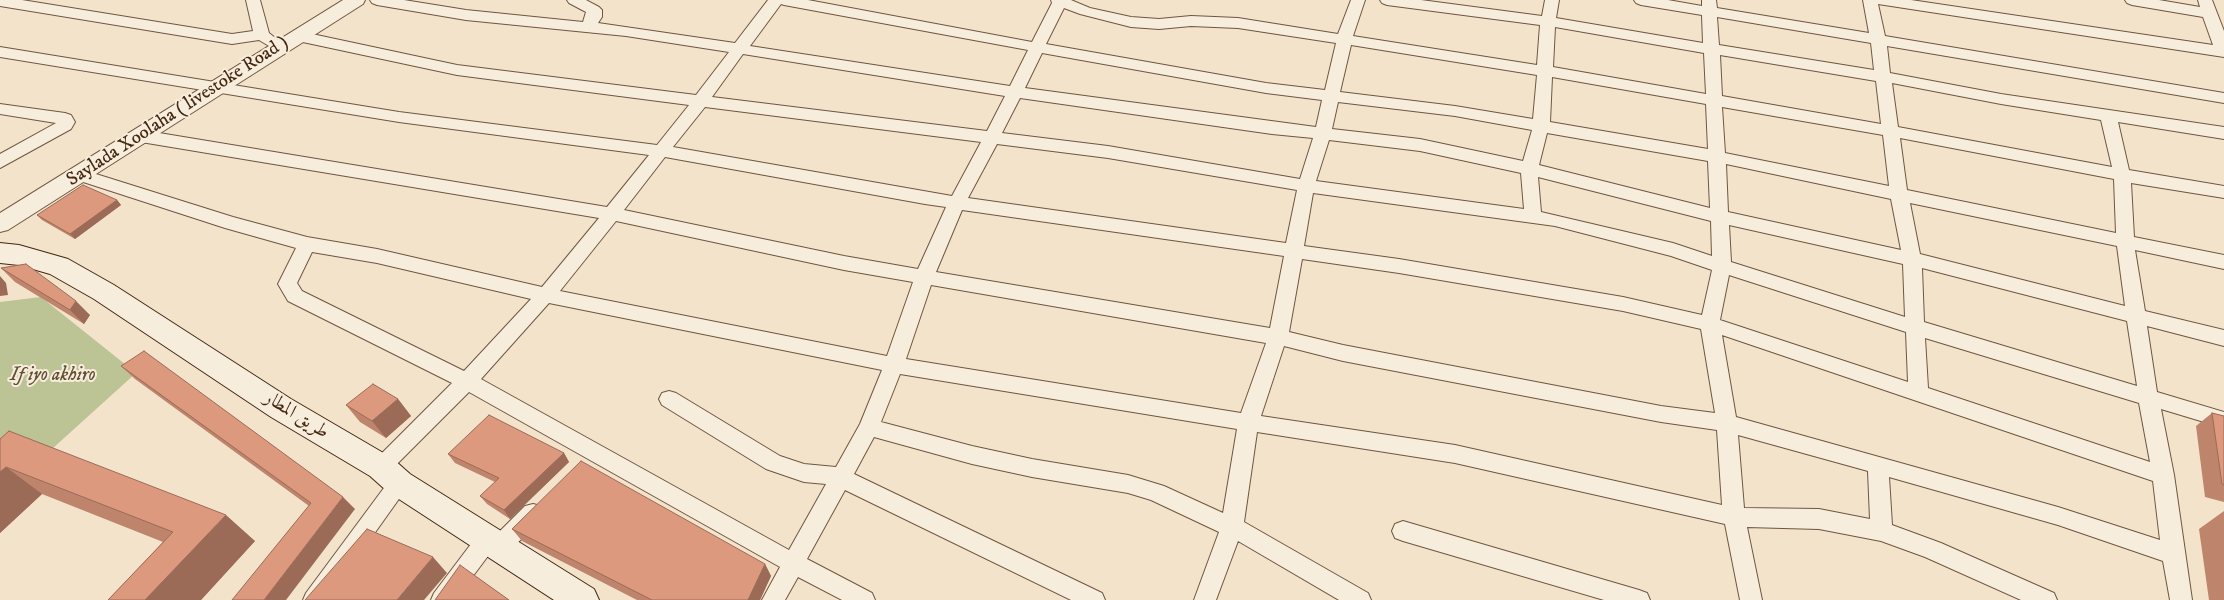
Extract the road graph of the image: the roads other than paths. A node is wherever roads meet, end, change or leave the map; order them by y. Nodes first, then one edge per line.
1 (253, 0) edge
2 (356, 0) edge
3 (377, 0) edge
4 (574, 0) edge
5 (776, 0) edge
6 (784, 0) edge
7 (1060, 0) edge
8 (1358, 0) edge
9 (1387, 0) edge
10 (1552, 0) edge
11 (1641, 0) edge
12 (1870, 0) edge
13 (1880, 0) edge
14 (2132, 0) edge
15 (0, 1) edge
16 (1709, 6) edge
17 (2207, 6) edge
18 (1548, 22) junction
19 (588, 27) junction
20 (262, 35) junction
21 (298, 36) junction
22 (1344, 40) junction
23 (1878, 40) junction
24 (279, 47) junction
25 (1037, 48) junction
26 (738, 50) junction
27 (1710, 50) junction
28 (2224, 50) edge
29 (8, 53) edge
30 (0, 62) edge
31 (1545, 71) junction
32 (1883, 77) junction
33 (215, 88) junction
34 (1014, 92) junction
35 (1331, 96) junction
36 (2224, 98) edge
37 (1714, 99) junction
38 (701, 100) junction
39 (0, 109) edge
40 (2108, 115) junction
41 (1541, 126) junction
42 (1890, 131) junction
43 (1323, 133) junction
44 (2224, 133) edge
45 (141, 136) junction
46 (992, 137) junction
47 (662, 151) junction
48 (1718, 157) junction
49 (0, 162) edge
50 (1529, 168) junction
51 (80, 175) junction
52 (2122, 175) junction
53 (1306, 186) junction
54 (2224, 192) edge
55 (1899, 194) junction
56 (957, 202) junction
57 (611, 214) junction
58 (1534, 217) junction
59 (1720, 217) junction
60 (0, 224) edge
61 (2125, 242) junction
62 (307, 244) junction
63 (1293, 251) junction
64 (0, 253) edge
65 (1912, 259) junction
66 (2224, 262) edge
67 (1722, 266) junction
68 (924, 277) junction
69 (546, 295) junction
70 (2135, 314) junction
71 (1710, 324) junction
72 (1915, 326) junction
73 (1278, 337) junction
74 (2224, 338) edge
75 (894, 365) junction
76 (466, 381) junction
77 (1918, 394) junction
78 (2148, 396) junction
79 (669, 399) dead end
80 (2224, 420) edge
81 (1248, 422) junction
82 (1727, 423) junction
83 (869, 427) junction
84 (1878, 466) junction
85 (390, 475) junction
86 (2163, 475) junction
87 (840, 477) junction
88 (547, 500) edge
89 (1734, 517) junction
90 (1232, 527) junction
91 (1403, 531) dead end
92 (1881, 531) junction
93 (494, 542) junction
94 (2173, 554) junction
95 (794, 563) junction
96 (562, 595) edge
97 (314, 600) edge
98 (442, 600) edge
99 (773, 600) edge
100 (864, 600) edge
101 (1094, 600) edge
102 (1205, 600) edge
103 (1360, 600) edge
104 (1640, 600) edge
105 (1751, 600) edge
106 (2046, 600) edge
107 (2181, 600) edge

1 - 20 street
2 - 21 street, Saylada Xoolaha ( livestoke Road )
3 - 19 street
4 - 19 street
5 - 26 street
6 - 25 street
7 - 22 street
7 - 25 street
8 - 22 street
9 - 18 street
10 - 18 street
11 - 16 street
12 - 23 street
13 - 28 street
14 - 17 street
15 - 20 street
16 - 23 street
16 - 27 street
17 - 28 street
18 - 27 street
18 - 31 street
19 - 26 street
20 - 24 street
21 - 24 street, Saylada Xoolaha ( livestoke Road )
21 - 38 street
22 - 31 street
22 - 35 street
23 - 32 street
23 - 36 street
24 - 33 street, Saylada Xoolaha ( livestoke Road )
25 - 34 street
25 - 35 street
26 - 34 street
26 - 38 street
27 - 32 street
27 - 37 street
29 - 30 street
29 - 33 street
31 - 37 street
31 - 41 street
32 - 40 street
32 - 42 street
33 - 45 street, Saylada Xoolaha ( livestoke Road )
33 - 47 street
34 - 43 street
34 - 46 street
35 - 41 street
35 - 43 street
37 - 42 street
37 - 48 street
38 - 46 street
38 - 47 street
39 - 49 street
40 - 44 street
40 - 52 street
41 - 48 street
41 - 50 street
42 - 52 street
42 - 55 street
43 - 50 street
43 - 53 street
45 - 51 street, Saylada Xoolaha ( livestoke Road )
45 - 57 street
46 - 53 street
46 - 56 street
47 - 56 street
47 - 57 street
48 - 55 street
48 - 59 street
50 - 58 street
50 - 59 street
51 - 60 street, Saylada Xoolaha ( livestoke Road )
51 - 62 street
52 - 54 street
52 - 61 street
53 - 58 street
53 - 63 street
55 - 61 street
55 - 65 street
56 - 63 street
56 - 68 street
57 - 68 street
57 - 69 street
58 - 67 street
59 - 65 street
59 - 67 street
61 - 66 street
61 - 70 street
62 - 69 street
62 - 76 street
63 - 71 street
63 - 73 street
64 - 85 main road, طريق المطار
65 - 70 street
65 - 72 street
67 - 71 street
67 - 72 street
68 - 73 street
68 - 75 street
69 - 75 street
69 - 76 street
70 - 74 street
70 - 78 street
71 - 77 street
71 - 82 street
72 - 77 street
72 - 78 street
73 - 81 street
73 - 82 street
75 - 81 street
75 - 83 street
76 - 85 street
76 - 95 street
77 - 86 street
78 - 80 street
78 - 86 street
79 - 87 street
81 - 89 street
81 - 90 street
82 - 84 street
82 - 89 street
83 - 87 street
83 - 90 street
84 - 92 street
84 - 94 street
85 - 93 main road, طريق المطار
85 - 97 street
86 - 94 street
87 - 95 street
87 - 101 street
88 - 93 street
89 - 92 street
89 - 105 street
90 - 102 street
90 - 103 street
91 - 104 street
92 - 106 street
93 - 96 main road, طريق المطار
93 - 98 street
94 - 107 street
95 - 99 street
95 - 100 street

